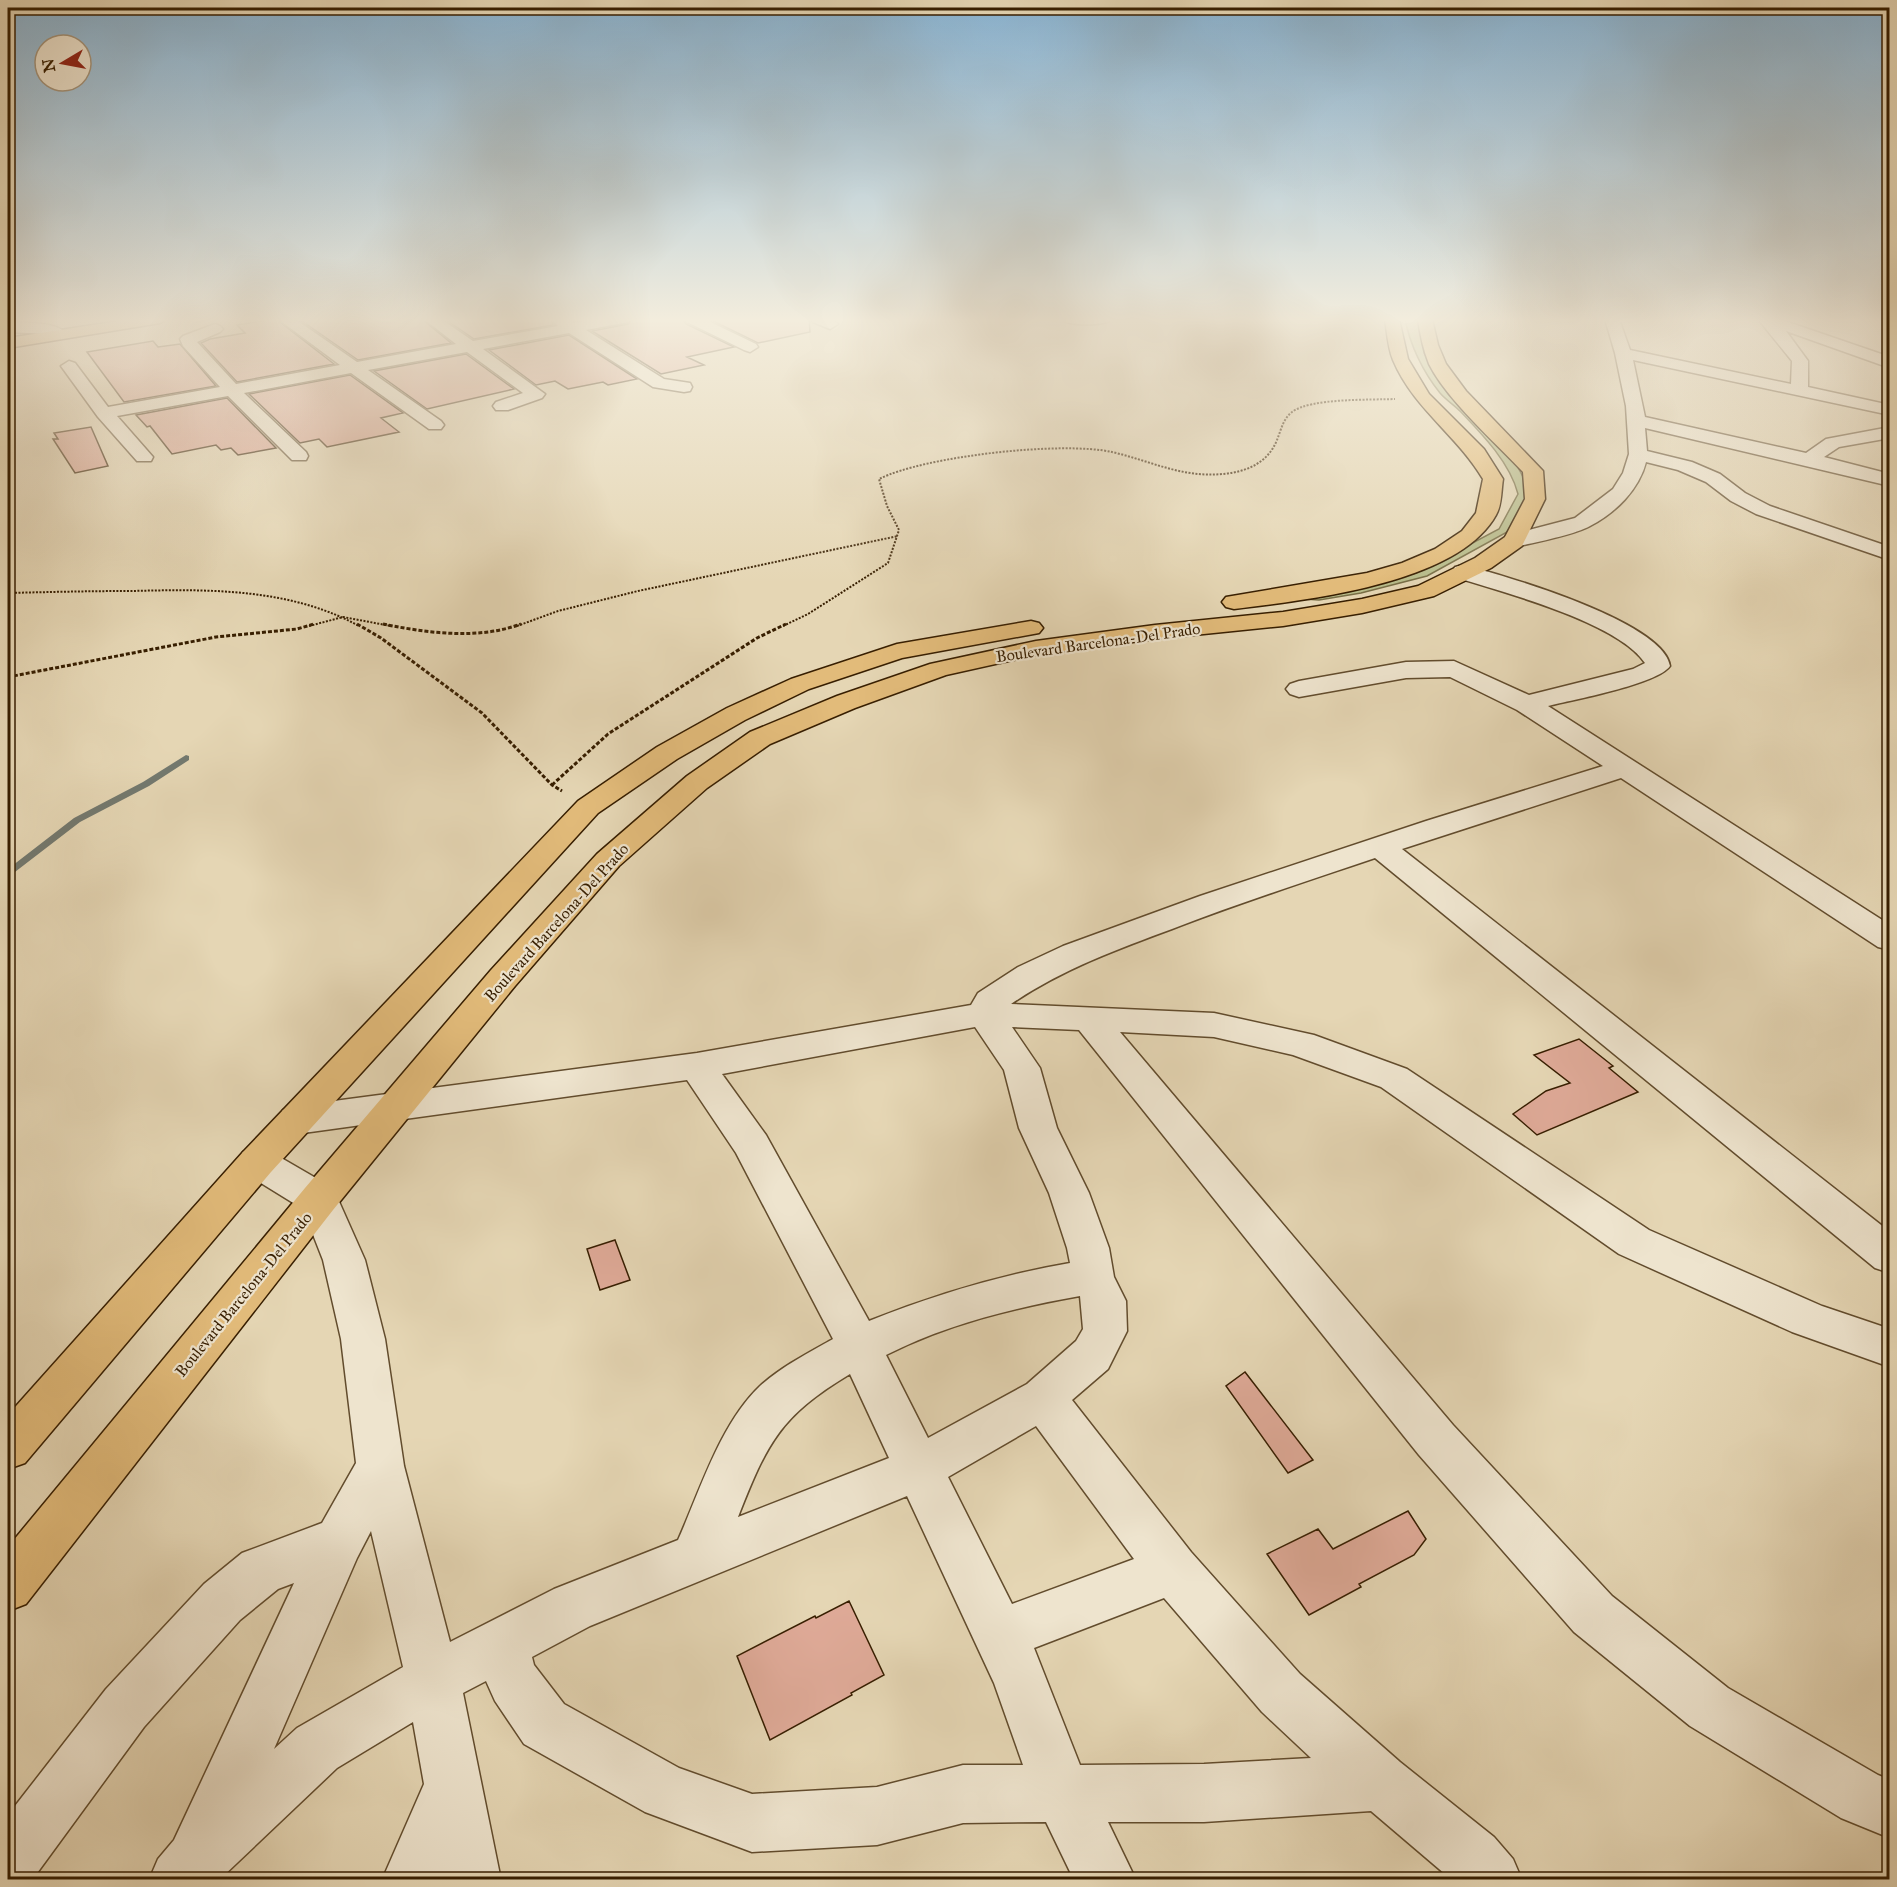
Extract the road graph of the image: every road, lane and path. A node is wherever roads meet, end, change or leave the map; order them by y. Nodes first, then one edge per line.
1 (100, 407) edge
2 (137, 407) edge
3 (249, 407) edge
4 (409, 407) edge
5 (1306, 407) edge
6 (1432, 407) edge
7 (1472, 407) edge
8 (1635, 407) edge
9 (104, 413) junction
10 (1636, 420) junction
11 (435, 425) dead end
12 (1890, 432) edge
13 (1638, 454) junction
14 (299, 456) dead end
15 (144, 457) dead end
16 (1809, 459) junction
17 (1890, 480) edge
18 (898, 536) junction
19 (1514, 541) junction
20 (1890, 554) edge
21 (1463, 572) junction
22 (8, 593) edge
23 (1278, 608) junction
24 (343, 617) junction
25 (8, 677) edge
26 (1299, 689) dead end
27 (1526, 704) junction
28 (1625, 768) junction
29 (552, 785) junction
30 (588, 807) junction
31 (1381, 847) junction
32 (1890, 940) edge
33 (984, 1014) junction
34 (1091, 1021) junction
35 (697, 1066) junction
36 (395, 1107) junction
37 (296, 1120) junction
38 (257, 1162) junction
39 (319, 1199) junction
40 (1890, 1256) edge
41 (1093, 1277) junction
42 (858, 1345) junction
43 (1890, 1348) edge
44 (1043, 1398) junction
45 (8, 1448) edge
46 (380, 1466) junction
47 (918, 1469) junction
48 (339, 1541) junction
49 (696, 1557) junction
50 (1173, 1570) junction
51 (8, 1586) edge
52 (999, 1636) junction
53 (500, 1644) junction
54 (433, 1680) junction
55 (1380, 1782) junction
56 (454, 1783) junction
57 (1062, 1794) junction
58 (1890, 1809) edge
59 (8, 1862) edge
60 (187, 1870) edge
61 (412, 1880) edge
62 (471, 1880) edge
63 (1106, 1880) edge
64 (1492, 1880) edge

1 - 9 street
2 - 9 street
3 - 14 street
4 - 11 street
5 - 18 path
6 - 23 main road, Boulevard Barcelona-Del Prado
7 - 19 main road, Boulevard Barcelona-Del Prado
8 - 10 street
9 - 15 street
10 - 13 street
10 - 16 street
12 - 16 street
13 - 19 street
13 - 20 street
16 - 17 street
18 - 24 path
18 - 29 path
19 - 21 main road, Boulevard Barcelona-Del Prado
21 - 23 main road, Boulevard Barcelona-Del Prado
21 - 27 street
22 - 24 path
23 - 30 main road, Boulevard Barcelona-Del Prado
23 - 36 main road, Boulevard Barcelona-Del Prado
24 - 25 path
24 - 29 path
26 - 27 street
27 - 28 street
28 - 31 street
28 - 32 street
29 - 30 path
30 - 37 main road, Boulevard Barcelona-Del Prado
31 - 33 street
31 - 40 street
33 - 34 street
33 - 35 street
33 - 41 street
34 - 43 street
34 - 58 street
35 - 36 street
35 - 42 street
36 - 37 street
36 - 39 main road, Boulevard Barcelona-Del Prado
37 - 38 main road, Boulevard Barcelona-Del Prado
38 - 39 street
38 - 45 main road, Boulevard Barcelona-Del Prado
39 - 46 street
39 - 51 main road, Boulevard Barcelona-Del Prado
41 - 42 street
41 - 44 street
42 - 47 street
42 - 49 street
44 - 47 street
44 - 50 street
46 - 48 street
46 - 54 street
47 - 49 street
47 - 52 street
48 - 59 street
48 - 60 street
49 - 53 street
50 - 52 street
50 - 55 street
52 - 57 street
53 - 54 street
53 - 57 street
54 - 56 street
54 - 60 street
55 - 57 street
55 - 64 street
56 - 61 street
56 - 62 street
57 - 63 street

